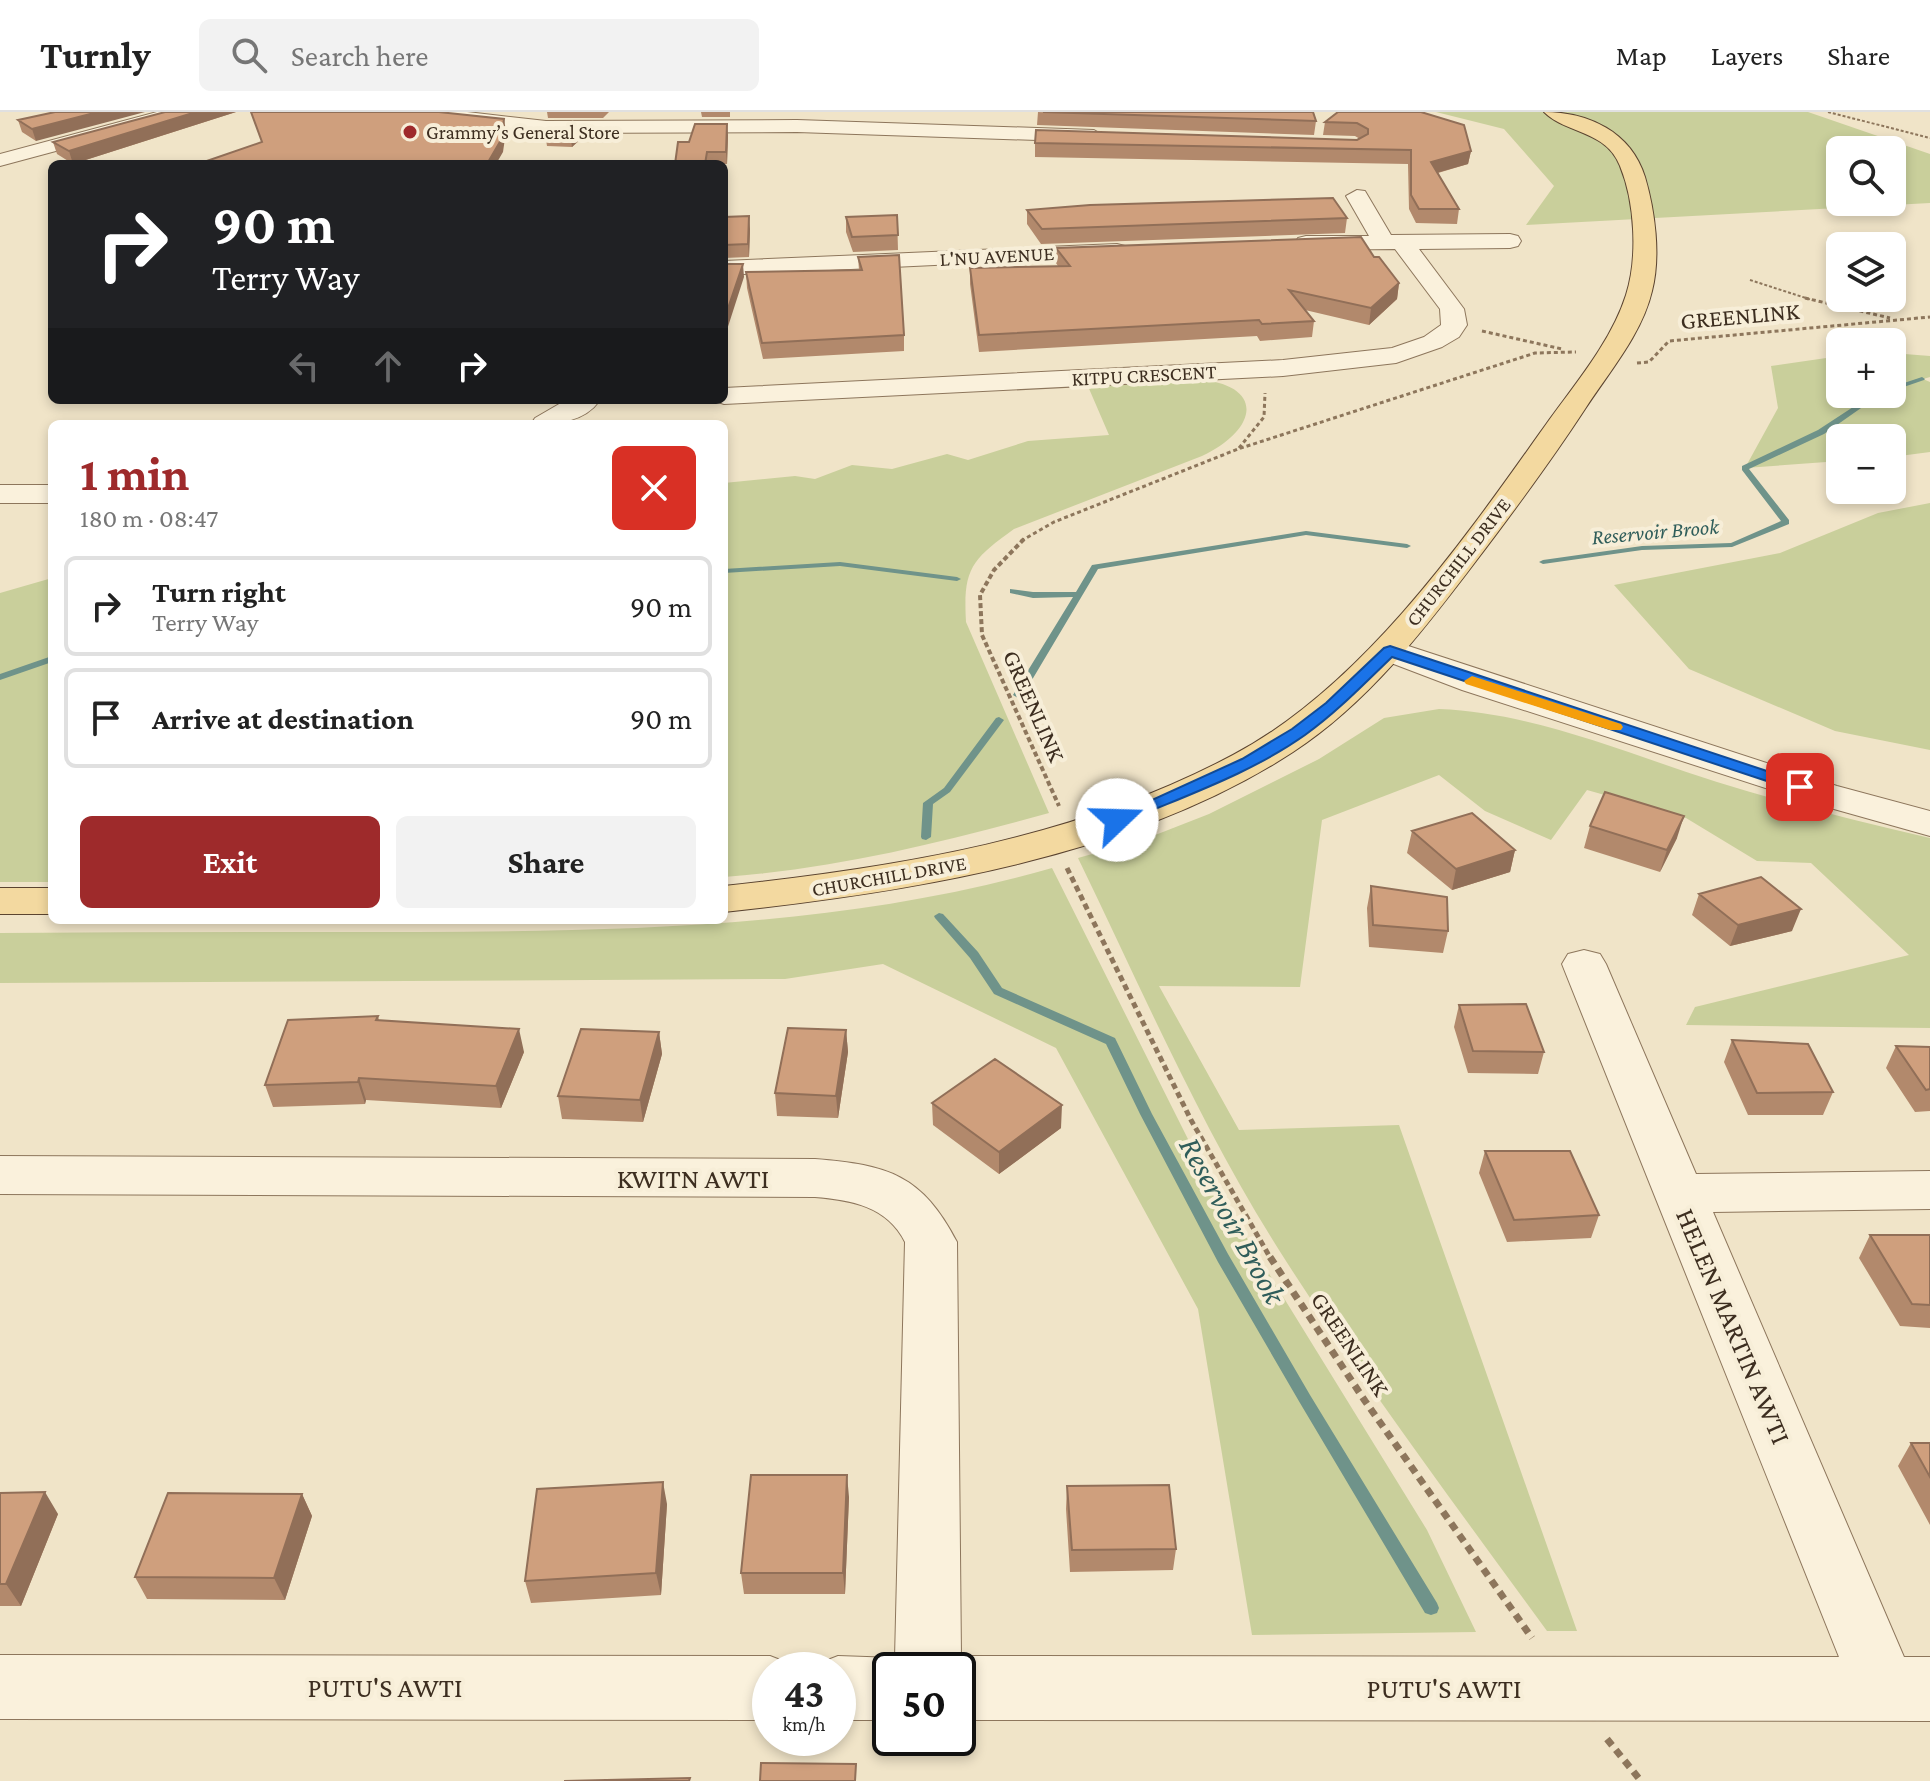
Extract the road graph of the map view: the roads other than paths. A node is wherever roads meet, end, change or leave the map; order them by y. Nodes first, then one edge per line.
1 (179, 112) edge
2 (417, 112) edge
3 (1554, 112) edge
4 (643, 127) edge
5 (1111, 137) edge
6 (4, 159) edge
7 (41, 174) dead end
8 (1357, 196) dead end
9 (1510, 241) dead end
10 (1393, 242) junction
11 (1285, 243) edge
12 (1146, 249) edge
13 (728, 268) edge
14 (728, 396) edge
15 (579, 404) edge
16 (552, 420) edge
17 (0, 494) edge
18 (48, 494) edge
19 (1390, 651) junction
20 (1930, 824) edge
21 (728, 899) edge
22 (0, 901) edge
23 (48, 901) edge
24 (1584, 964) dead end
25 (0, 1175) edge
26 (1930, 1190) edge
27 (1679, 1193) junction
28 (928, 1652) edge
29 (0, 1687) edge
30 (752, 1688) edge
31 (976, 1688) edge
32 (1907, 1689) edge

1 - 6 street
2 - 4 street
3 - 19 main road, CHURCHILL DRIVE
4 - 5 street
6 - 7 street
8 - 10 street
9 - 10 street
10 - 11 street
10 - 14 street, KITPU CRESCENT
12 - 13 street, L'NU AVENUE
15 - 16 street
17 - 18 street
19 - 20 street
19 - 21 main road, CHURCHILL DRIVE
22 - 23 main road
24 - 27 street, HELEN MARTIN AWTI
25 - 28 street, KWITN AWTI
26 - 27 street
27 - 32 street, HELEN MARTIN AWTI
29 - 30 street, PUTU'S AWTI
31 - 32 street, PUTU'S AWTI

